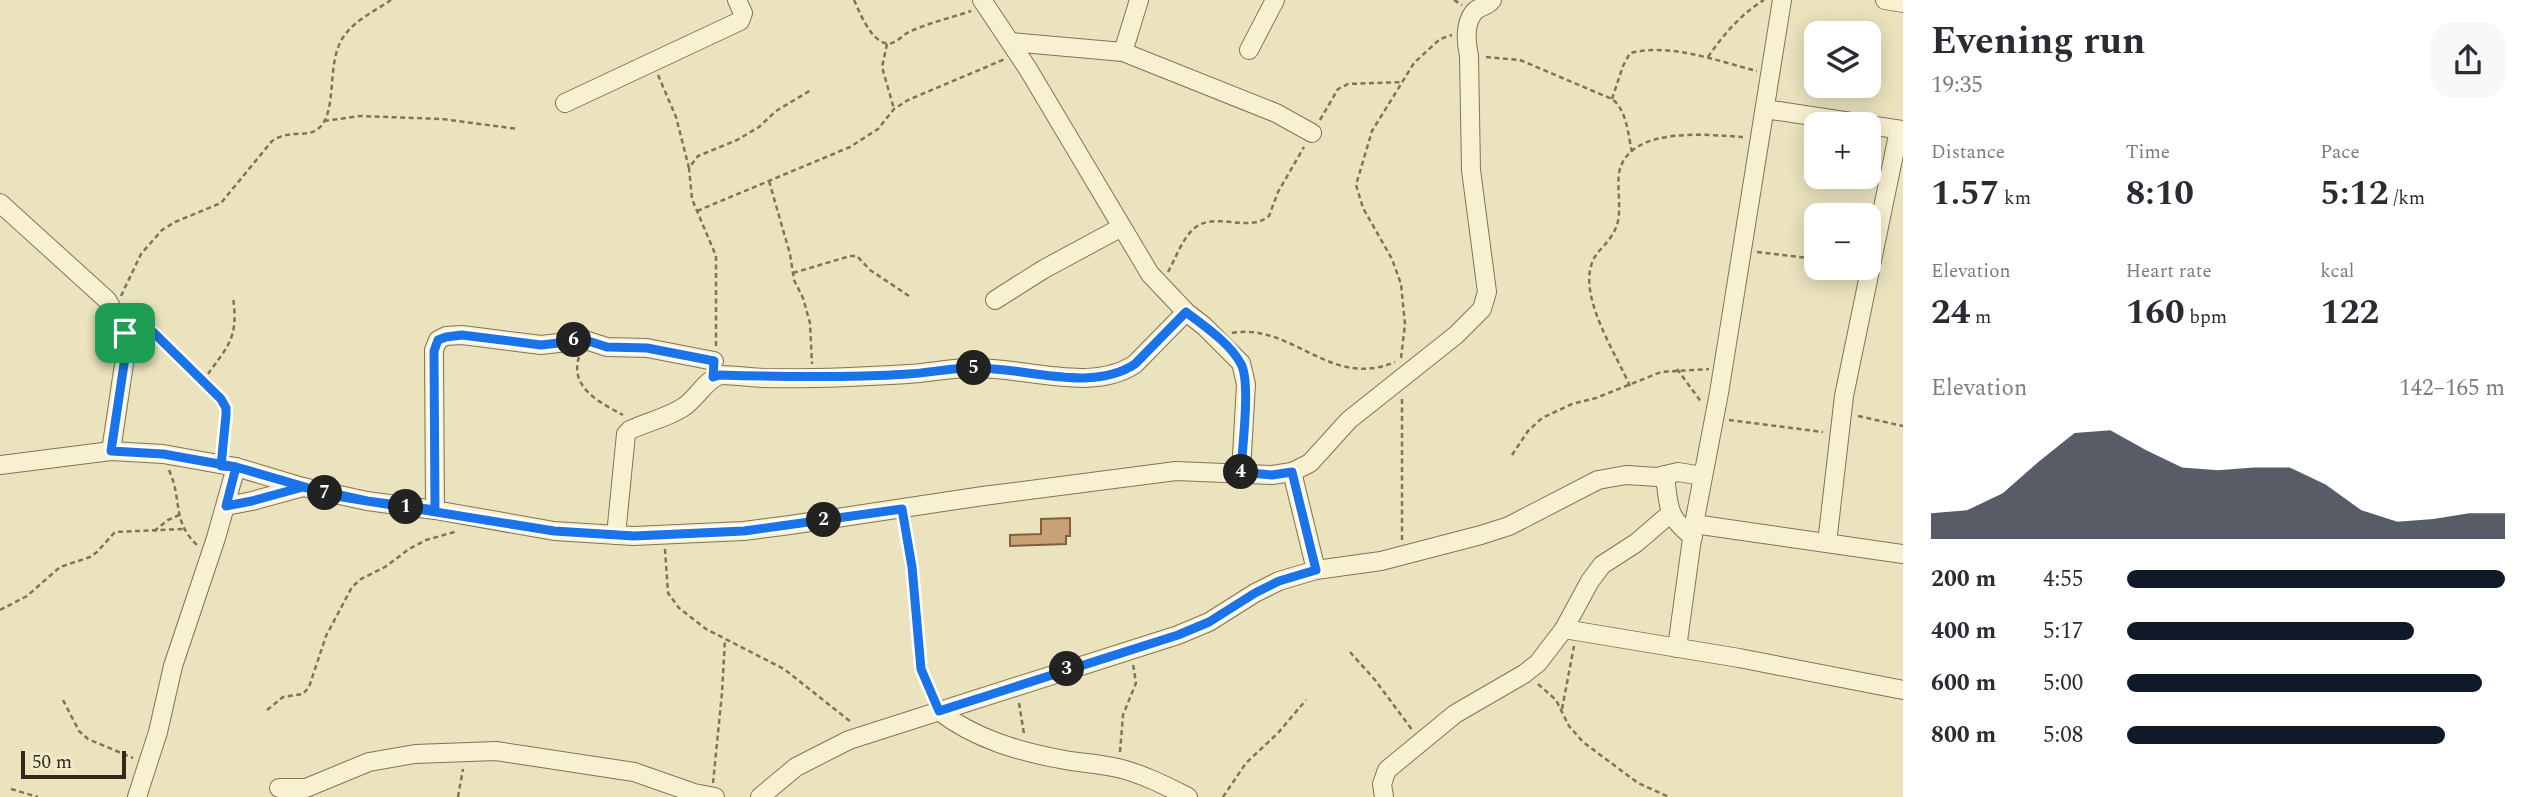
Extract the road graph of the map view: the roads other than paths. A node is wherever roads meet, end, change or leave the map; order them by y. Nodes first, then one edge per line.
1 (737, 0) edge
2 (1139, 0) edge
3 (1275, 0) edge
4 (1492, 0) edge
5 (1782, 0) edge
6 (984, 3) edge
7 (1015, 48) junction
8 (1248, 50) dead end
9 (1124, 52) junction
10 (565, 103) dead end
11 (1765, 109) junction
12 (1804, 115) edge
13 (1881, 127) edge
14 (1901, 130) edge
15 (1312, 133) road end
16 (0, 203) edge
17 (1120, 228) junction
18 (995, 300) dead end
19 (1186, 312) junction
20 (714, 361) road end
21 (111, 451) junction
22 (0, 465) edge
23 (228, 467) junction
24 (1241, 472) junction
25 (1292, 472) junction
26 (1665, 475) junction
27 (1703, 476) junction
28 (303, 487) junction
29 (226, 506) junction
30 (435, 510) junction
31 (1671, 513) junction
32 (1694, 530) junction
33 (616, 535) junction
34 (1827, 543) junction
35 (1903, 554) edge
36 (1316, 570) junction
37 (1570, 631) junction
38 (1677, 648) junction
39 (1903, 690) edge
40 (939, 711) junction
41 (279, 788) dead end
42 (137, 797) edge
43 (714, 797) edge
44 (761, 797) edge
45 (1188, 797) edge
46 (1384, 797) edge

1 - 10 street
2 - 9 street
3 - 8 street
4 - 25 street
5 - 11 street
6 - 7 street
7 - 9 street
7 - 17 street
9 - 15 street
11 - 12 street
11 - 27 street
13 - 14 street
14 - 34 street
16 - 21 street
17 - 18 street
17 - 19 street
19 - 24 street
19 - 33 street
20 - 30 street
21 - 22 street
21 - 23 street
23 - 28 street
23 - 29 street
24 - 25 street
24 - 33 street
25 - 36 street
26 - 27 street
26 - 31 street
26 - 36 street
27 - 32 street
28 - 29 street
28 - 30 street
29 - 42 street
30 - 33 street
31 - 32 street
31 - 37 street
32 - 34 street
32 - 38 street
34 - 35 street
36 - 40 street
37 - 38 street
37 - 46 street
38 - 39 street
40 - 44 street
40 - 45 street
41 - 43 street

